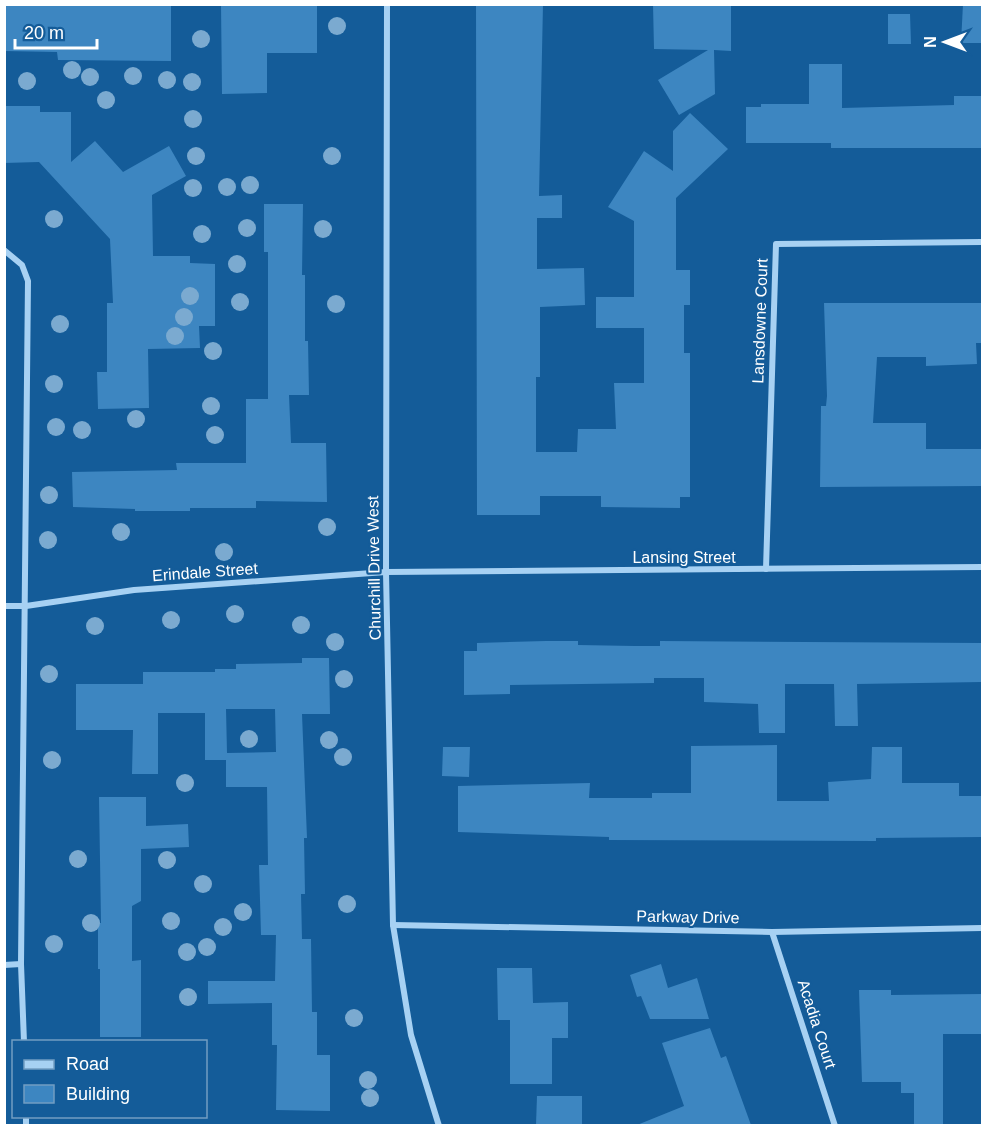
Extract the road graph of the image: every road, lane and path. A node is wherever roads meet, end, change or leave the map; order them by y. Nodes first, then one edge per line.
1 (387, 4) edge
2 (982, 242) edge
3 (4, 250) edge
4 (982, 567) edge
5 (765, 569) junction
6 (386, 572) junction
7 (4, 606) edge
8 (26, 606) junction
9 (393, 925) junction
10 (982, 928) edge
11 (772, 932) junction
12 (21, 964) junction
13 (4, 965) edge
14 (24, 1040) edge
15 (439, 1125) edge
16 (836, 1125) edge

1 - 6 street, Churchill Drive West
2 - 5 street, Lansdowne Court
3 - 8 street
4 - 5 street, Lansing Street
5 - 6 street, Lansing Street
6 - 8 street, Erindale Street
6 - 9 street, Churchill Drive West
7 - 8 street, Erindale Street
8 - 12 street
9 - 11 street, Parkway Drive
9 - 15 street, Churchill Drive West
10 - 11 street, Parkway Drive
11 - 16 street, Acadia Court
12 - 13 street
12 - 14 street

